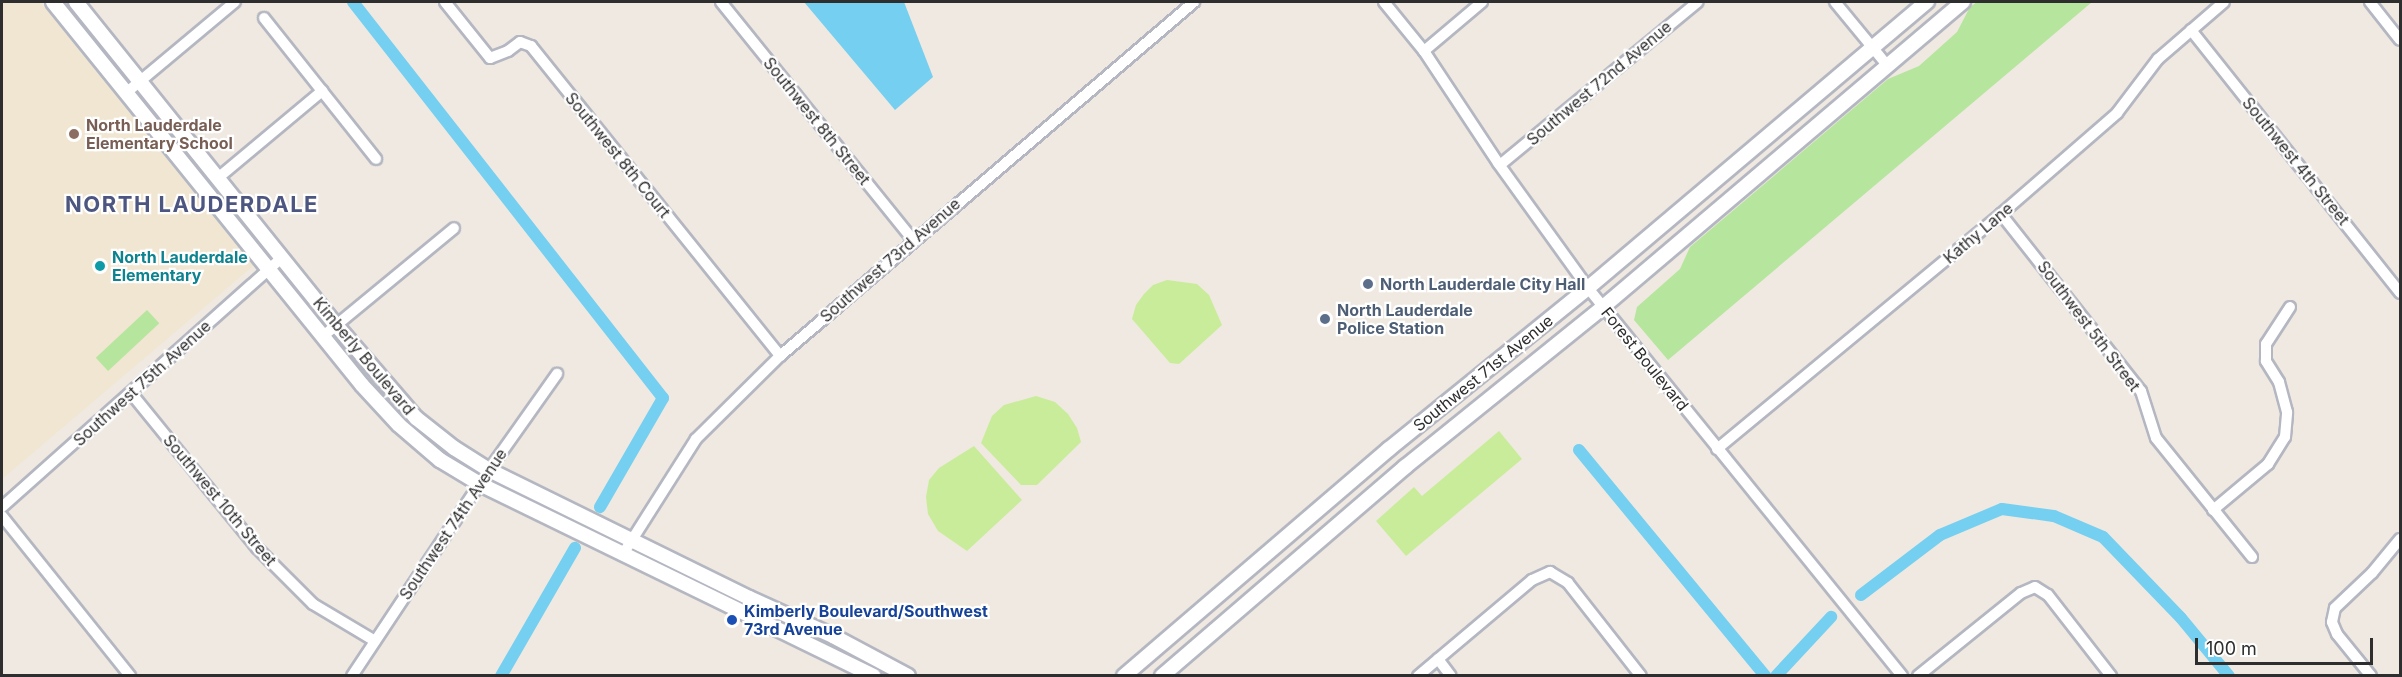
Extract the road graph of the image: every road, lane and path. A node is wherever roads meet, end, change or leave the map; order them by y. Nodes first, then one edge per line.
1 (53, 2) edge
2 (69, 2) edge
3 (76, 2) edge
4 (235, 2) edge
5 (446, 2) edge
6 (721, 2) edge
7 (1176, 2) edge
8 (1194, 2) edge
9 (1384, 2) edge
10 (1482, 2) edge
11 (1698, 2) edge
12 (1835, 2) edge
13 (1927, 2) edge
14 (1963, 2) edge
15 (2224, 2) edge
16 (2370, 2) edge
17 (1183, 11) junction
18 (264, 18) dead end
19 (2191, 30) junction
20 (105, 37) junction
21 (2400, 40) edge
22 (1871, 47) junction
23 (1424, 51) junction
24 (1887, 65) junction
25 (141, 81) junction
26 (322, 91) junction
27 (126, 93) junction
28 (376, 159) dead end
29 (1500, 165) junction
30 (218, 178) junction
31 (2001, 214) junction
32 (454, 228) dead end
33 (913, 240) junction
34 (281, 258) junction
35 (267, 271) junction
36 (1588, 288) junction
37 (2400, 293) edge
38 (1603, 307) junction
39 (2290, 307) dead end
40 (336, 325) junction
41 (322, 337) junction
42 (780, 356) junction
43 (557, 375) dead end
44 (131, 393) junction
45 (1718, 449) junction
46 (489, 470) junction
47 (480, 484) junction
48 (2, 507) edge
49 (2213, 510) junction
50 (2, 516) edge
51 (630, 539) junction
52 (2400, 539) edge
53 (623, 554) junction
54 (2252, 557) dead end
55 (375, 641) junction
56 (1438, 659) junction
57 (130, 675) edge
58 (352, 675) edge
59 (874, 675) edge
60 (908, 675) edge
61 (1124, 675) edge
62 (1162, 675) edge
63 (1418, 675) edge
64 (1451, 675) edge
65 (1641, 675) edge
66 (1902, 675) edge
67 (1918, 675) edge
68 (2112, 675) edge
69 (2371, 675) edge

1 - 27 street, Kimberly Boulevard
2 - 20 street
3 - 20 street, Kimberly Boulevard
4 - 25 street
5 - 42 street, Southwest 8th Court
6 - 33 street, Southwest 8th Street
7 - 17 street
8 - 17 street, Southwest 73rd Avenue
9 - 23 street, Forest Boulevard
10 - 23 street
11 - 29 street, Southwest 72nd Avenue
12 - 22 street
13 - 22 street, Southwest 71st Avenue
14 - 24 street, Southwest 71st Avenue
15 - 19 street, Kathy Lane
16 - 21 street
17 - 33 street, Southwest 73rd Avenue
18 - 26 street
19 - 31 street, Kathy Lane
19 - 37 street, Southwest 4th Street
20 - 25 street, Kimberly Boulevard
22 - 24 street
22 - 36 street, Southwest 71st Avenue
23 - 29 street, Forest Boulevard
24 - 38 street, Southwest 71st Avenue
25 - 27 street
25 - 30 street, Kimberly Boulevard
26 - 28 street
26 - 30 street
27 - 35 street, Kimberly Boulevard
29 - 36 street, Forest Boulevard
30 - 34 street, Kimberly Boulevard
31 - 45 street, Kathy Lane
31 - 49 street, Southwest 5th Street
32 - 40 street
33 - 42 street, Southwest 73rd Avenue
34 - 35 street, Southwest 75th Avenue
34 - 40 street, Kimberly Boulevard
35 - 41 street, Kimberly Boulevard
35 - 44 street, Southwest 75th Avenue
36 - 38 street, Forest Boulevard
36 - 61 street, Southwest 71st Avenue
38 - 45 street, Forest Boulevard
38 - 62 street, Southwest 71st Avenue
39 - 49 street
40 - 41 street
40 - 46 street, Kimberly Boulevard
41 - 47 street, Kimberly Boulevard
42 - 51 street, Southwest 73rd Avenue
43 - 46 street, Southwest 74th Avenue
44 - 48 street, Southwest 75th Avenue
44 - 55 street, Southwest 10th Street
45 - 66 street, Forest Boulevard
46 - 47 street, Southwest 74th Avenue
46 - 51 street, Kimberly Boulevard
47 - 53 street, Kimberly Boulevard
47 - 55 street, Southwest 74th Avenue
49 - 54 street, Southwest 5th Street
50 - 57 street
51 - 53 street, Southwest 73rd Avenue
51 - 60 street, Kimberly Boulevard
52 - 69 street
53 - 59 street, Kimberly Boulevard
55 - 58 street, Southwest 74th Avenue
56 - 63 street
56 - 64 street
56 - 65 street
67 - 68 street

